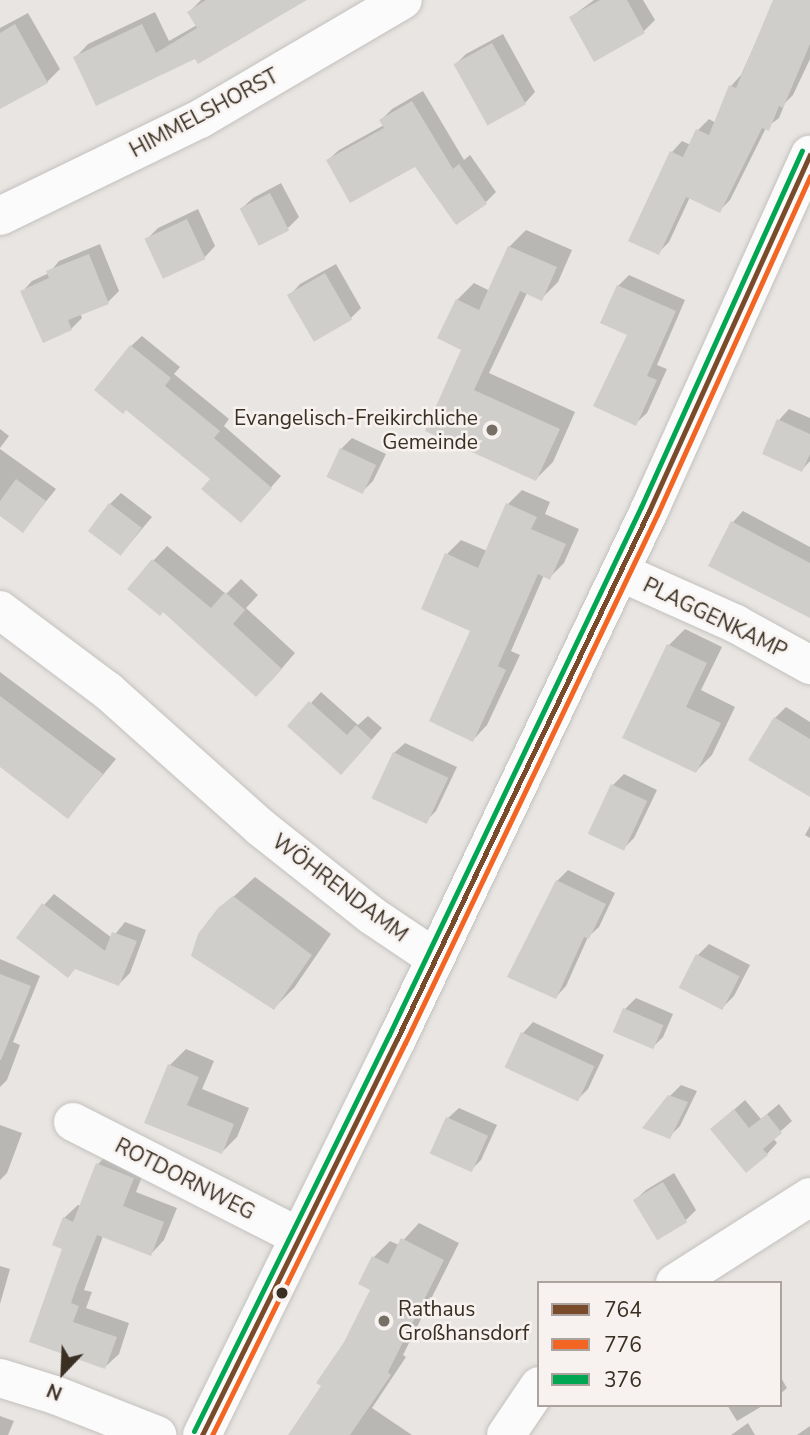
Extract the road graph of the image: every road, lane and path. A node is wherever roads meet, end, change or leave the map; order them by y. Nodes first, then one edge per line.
1 (403, 0) edge
2 (810, 155) edge
3 (0, 216) edge
4 (620, 572) junction
5 (0, 610) edge
6 (810, 665) edge
7 (435, 958) junction
8 (73, 1122) dead end
9 (810, 1197) edge
10 (298, 1236) junction
11 (678, 1281) edge
12 (0, 1377) edge
13 (537, 1389) edge
14 (157, 1435) edge
15 (202, 1435) edge
16 (506, 1435) edge

1 - 3 street, HIMMELSHORST
2 - 4 street
4 - 6 street, PLAGGENKAMP
4 - 7 street
5 - 7 street, WÖHRENDAMM
7 - 10 street
8 - 10 street, ROTDORNWEG
9 - 11 street
10 - 15 street
12 - 14 street
13 - 16 street

